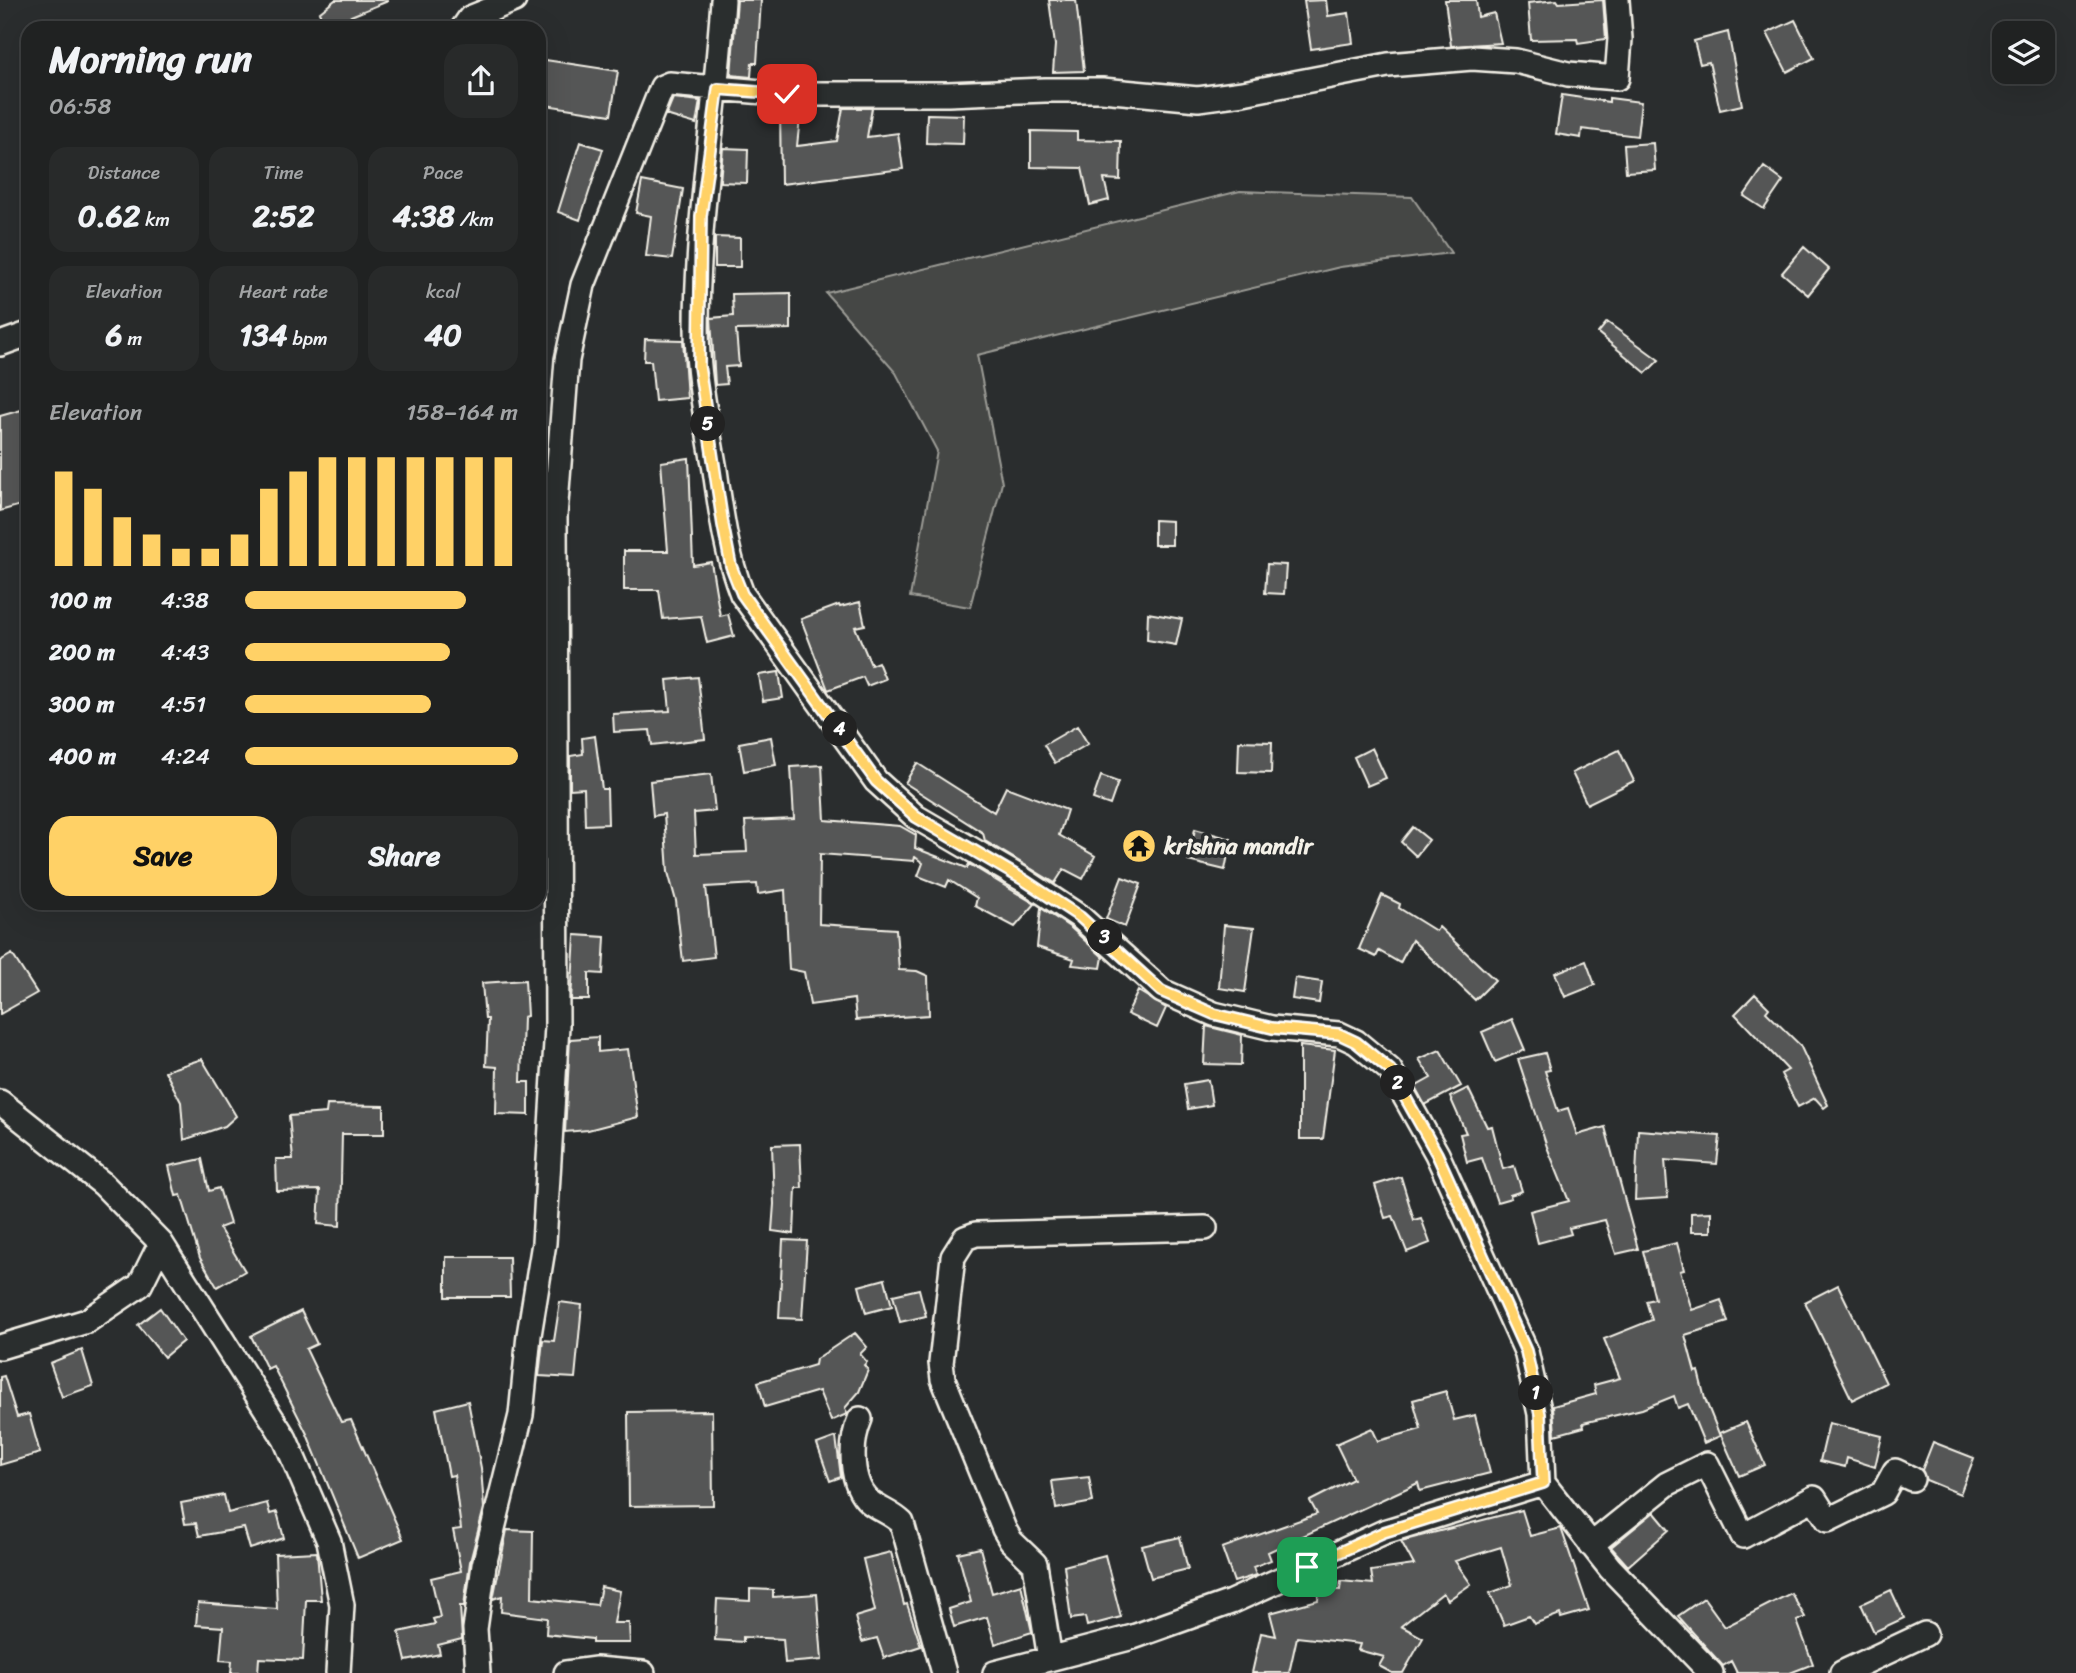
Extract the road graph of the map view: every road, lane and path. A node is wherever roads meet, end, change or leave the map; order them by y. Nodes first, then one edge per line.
1 (723, 0) edge
2 (1616, 0) edge
3 (505, 1) edge
4 (468, 21) edge
5 (718, 89) junction
6 (21, 336) edge
7 (0, 344) edge
8 (0, 1102) edge
9 (1205, 1228) dead end
10 (162, 1243) junction
11 (0, 1347) edge
12 (860, 1419) dead end
13 (1912, 1479) dead end
14 (1543, 1483) junction
15 (1591, 1545) junction
16 (1925, 1634) dead end
17 (1050, 1659) junction
18 (338, 1673) edge
19 (478, 1673) edge
20 (566, 1673) edge
21 (643, 1673) edge
22 (944, 1673) edge
23 (995, 1673) edge
24 (1711, 1673) edge
25 (1842, 1673) edge

1 - 5 street
2 - 5 street
3 - 4 street
5 - 14 street
5 - 19 street
6 - 7 street
8 - 10 street
9 - 17 street
10 - 11 street
10 - 18 street
12 - 22 street
13 - 15 street
14 - 15 street
14 - 17 street
15 - 24 street
16 - 25 street
17 - 23 street
20 - 21 street

